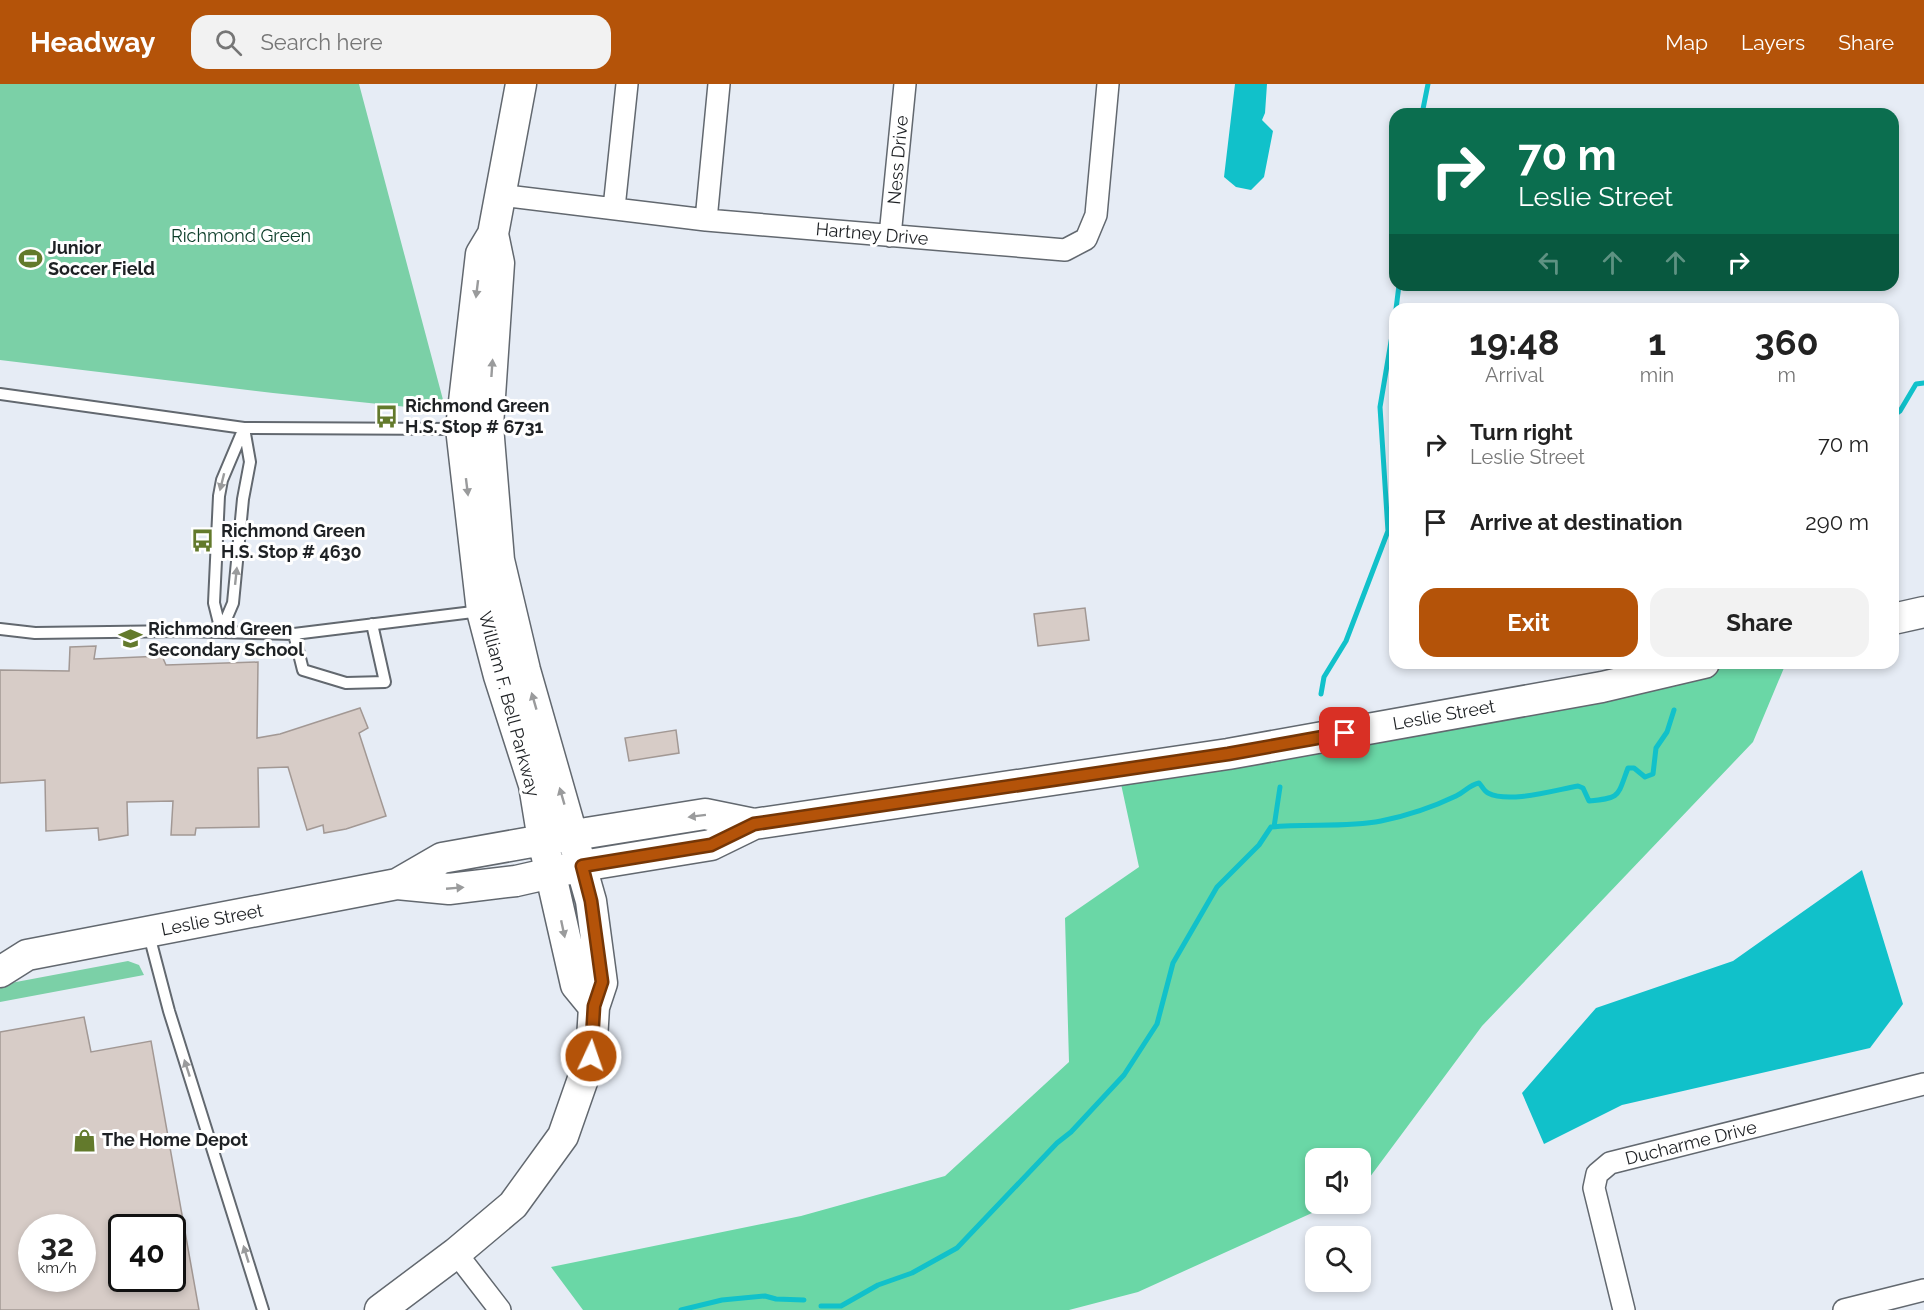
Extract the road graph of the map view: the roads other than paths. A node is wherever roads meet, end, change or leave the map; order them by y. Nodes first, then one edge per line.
1 (521, 84) edge
2 (627, 84) edge
3 (719, 84) edge
4 (905, 84) edge
5 (1108, 84) edge
6 (500, 195) junction
7 (614, 208) junction
8 (706, 220) junction
9 (890, 236) junction
10 (0, 394) edge
11 (475, 427) junction
12 (244, 428) junction
13 (482, 611) junction
14 (1924, 612) edge
15 (1899, 618) edge
16 (372, 624) junction
17 (0, 629) edge
18 (221, 631) junction
19 (294, 634) junction
20 (1678, 669) edge
21 (754, 824) junction
22 (573, 836) junction
23 (543, 840) junction
24 (582, 866) junction
25 (550, 872) junction
26 (397, 884) junction
27 (148, 932) junction
28 (13, 952) edge
29 (0, 972) edge
30 (594, 1006) junction
31 (1924, 1084) edge
32 (456, 1253) junction
33 (1918, 1298) edge
34 (263, 1310) edge
35 (380, 1310) edge
36 (500, 1310) edge
37 (1623, 1310) edge
38 (1844, 1310) edge

1 - 6 main road, William F. Bell Parkway
2 - 7 street
3 - 8 street
4 - 9 street, Ness Drive
5 - 9 street, Hartney Drive
6 - 7 street, Hartney Drive
6 - 11 main road, William F. Bell Parkway
7 - 8 street, Hartney Drive
8 - 9 street, Hartney Drive
10 - 12 lane
11 - 12 lane
11 -> 13 main road, William F. Bell Parkway
22 -> 11 main road, William F. Bell Parkway
18 -> 12 lane
12 -> 18 lane
13 - 16 lane
13 - 23 main road, William F. Bell Parkway
14 - 15 main road
16 - 19 lane
16 - 19 lane
17 - 18 lane
18 - 19 lane
20 - 21 main road, Leslie Street
21 -> 22 main road, Leslie Street
21 - 24 main road, Leslie Street
22 - 23 main road, Leslie Street
22 - 24 main road, William F. Bell Parkway
23 - 25 main road, William F. Bell Parkway
23 - 26 main road, Leslie Street
24 - 25 main road, Leslie Street
24 - 30 main road, William F. Bell Parkway
26 -> 25 main road, Leslie Street
25 -> 30 main road, William F. Bell Parkway
26 - 27 main road, Leslie Street
27 - 28 main road, Leslie Street
34 -> 27 lane
28 - 29 main road, Leslie Street
30 - 32 main road, William F. Bell Parkway
31 - 37 street, Ducharme Drive
32 - 35 main road, William F. Bell Parkway
32 - 36 street
33 - 38 street

